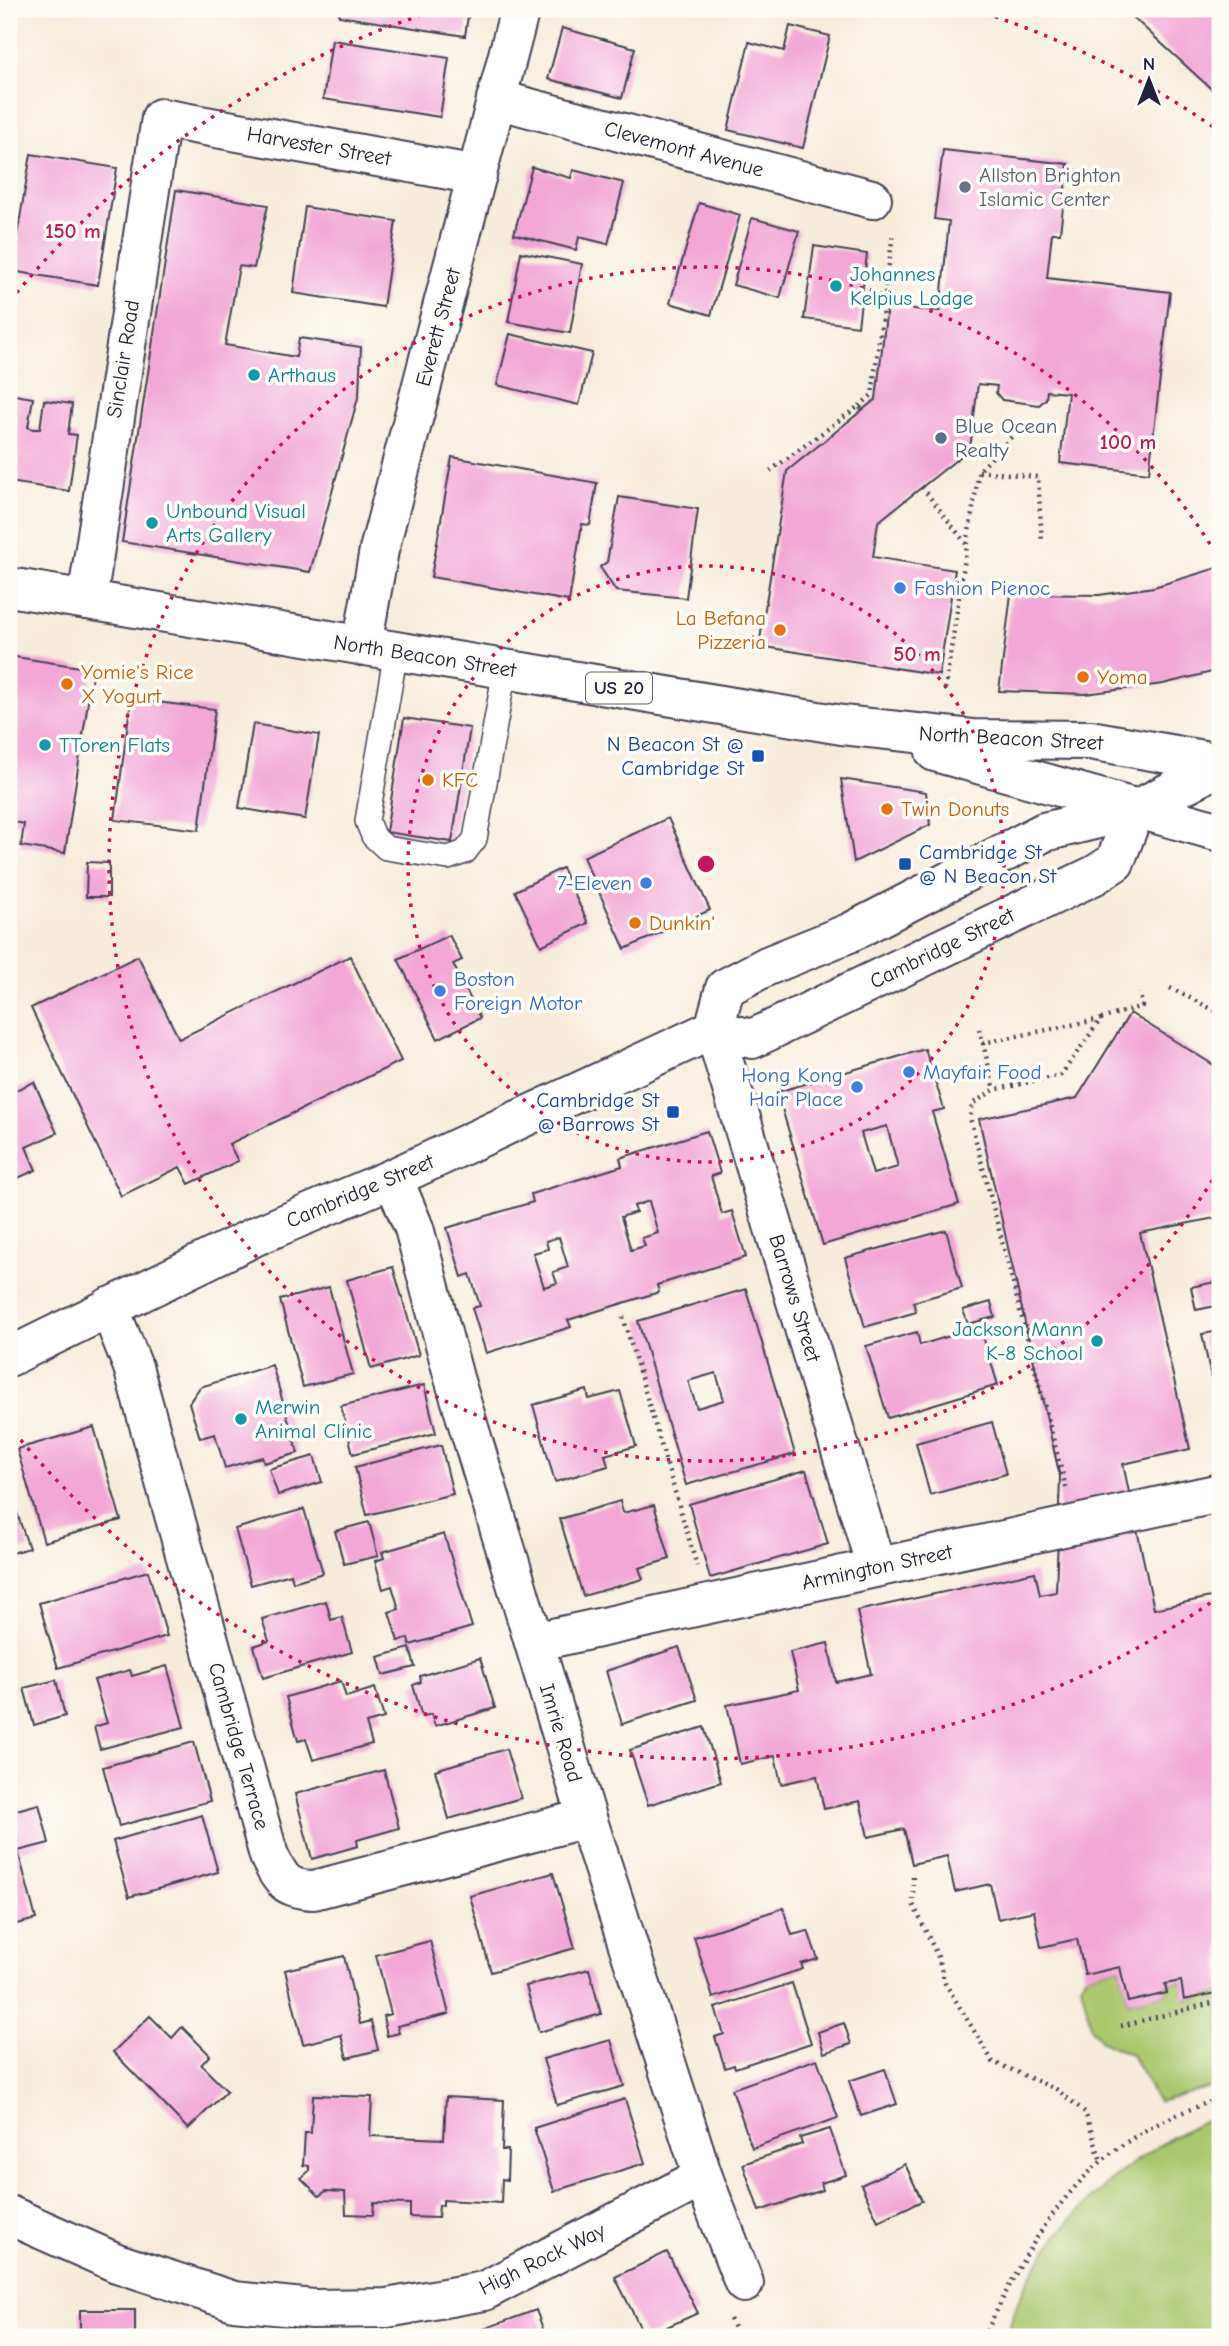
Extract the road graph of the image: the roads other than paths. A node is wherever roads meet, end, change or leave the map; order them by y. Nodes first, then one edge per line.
1 (520, 9) edge
2 (496, 99) junction
3 (161, 118) joint
4 (477, 175) junction
5 (883, 214) road end
6 (9, 587) edge
7 (87, 600) junction
8 (379, 649) junction
9 (505, 669) junction
10 (842, 725) junction
11 (1220, 765) edge
12 (1135, 810) junction
13 (1220, 832) edge
14 (714, 1029) junction
15 (393, 1178) junction
16 (109, 1307) junction
17 (9, 1357) edge
18 (1220, 1493) edge
19 (876, 1567) junction
20 (534, 1642) junction
21 (587, 1818) junction
22 (703, 2177) junction
23 (9, 2216) edge
24 (744, 2283) dead end

1 - 2 street, Everett Street
2 - 4 street, Everett Street
2 - 5 street, Clevemont Avenue
3 - 4 street, Harvester Street
3 - 7 street, Sinclair Road
4 - 8 street, Everett Street
6 - 7 street, North Beacon Street / US 20
7 - 8 street, North Beacon Street / US 20
8 - 9 street, North Beacon Street / US 20
8 - 9 lane
9 - 10 street, North Beacon Street / US 20
10 - 11 street, North Beacon Street / US 20
10 - 12 street, North Beacon Street / US 20
11 - 12 street
12 - 13 street, US 20
12 - 14 street
12 - 14 street, Cambridge Street
14 - 15 street, Cambridge Street
14 - 19 street, Barrows Street
15 - 16 street, Cambridge Street
15 - 20 street, Imrie Road
16 - 17 street, Cambridge Street
16 - 21 street, Cambridge Terrace
18 - 19 street, Armington Street
19 - 20 street, Armington Street
20 - 21 street, Imrie Road
21 - 22 street, Imrie Road
22 - 23 street, High Rock Way
22 - 24 street, Imrie Road

